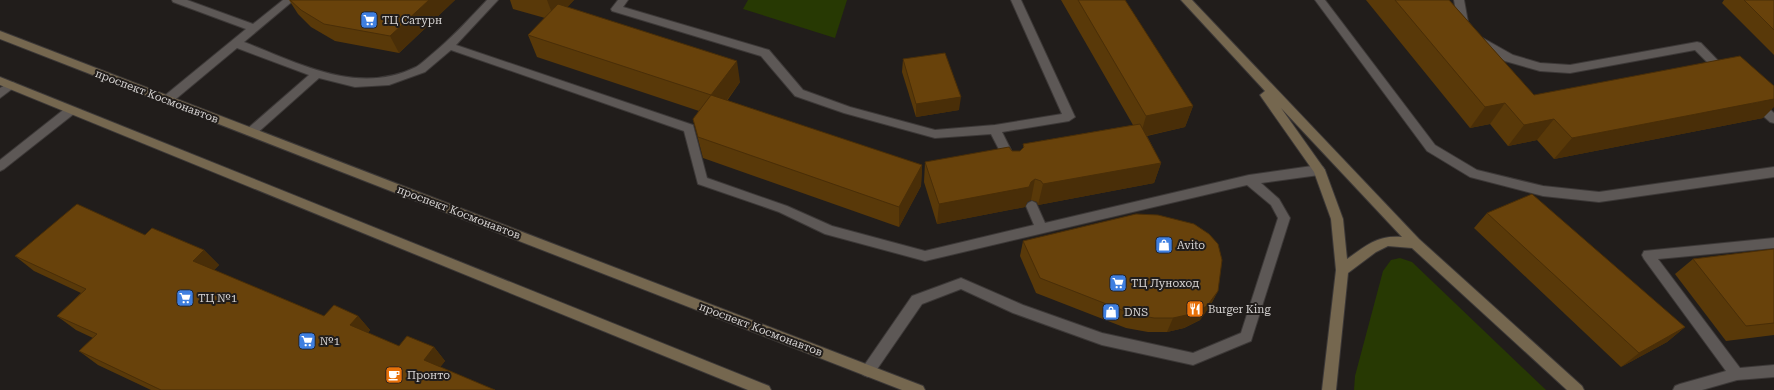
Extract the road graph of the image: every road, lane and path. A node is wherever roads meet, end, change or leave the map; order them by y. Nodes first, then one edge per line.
1 (177, 0) edge
2 (289, 0) edge
3 (493, 0) edge
4 (623, 0) edge
5 (1016, 0) edge
6 (1186, 0) edge
7 (1320, 0) edge
8 (1459, 0) edge
9 (253, 28) junction
10 (0, 35) edge
11 (236, 43) junction
12 (449, 46) junction
13 (1241, 59) junction
14 (316, 74) junction
15 (1730, 78) edge
16 (6, 84) edge
17 (1746, 93) edge
18 (0, 94) edge
19 (167, 100) junction
20 (71, 110) junction
21 (1774, 119) edge
22 (995, 129) junction
23 (251, 132) junction
24 (0, 166) edge
25 (1013, 166) edge
26 (1319, 170) junction
27 (1774, 172) edge
28 (1248, 180) junction
29 (1032, 206) dead end
30 (1041, 228) junction
31 (1415, 243) junction
32 (1774, 243) edge
33 (1342, 270) junction
34 (868, 371) junction
35 (1774, 371) edge
36 (1737, 374) junction
37 (764, 390) edge
38 (918, 390) edge
39 (1329, 390) edge
40 (1577, 390) edge
41 (1680, 390) edge

1 - 9 lane
2 - 9 lane
3 - 12 lane
4 - 22 lane
5 - 22 lane
6 - 13 main road
7 - 27 lane
8 - 15 lane
9 - 11 lane
10 - 19 main road, проспект Космонавтов
11 - 14 lane
11 - 19 lane
12 - 14 lane
12 - 30 lane
13 - 26 main road
13 - 31 main road
14 - 23 lane
16 - 18 lane
16 - 20 main road
17 - 21 lane
19 - 23 main road, проспект Космонавтов
20 - 24 lane
20 - 37 main road
22 - 25 lane
23 - 34 main road, проспект Космонавтов
26 - 28 lane
26 - 33 main road
28 - 30 lane
28 - 34 lane
29 - 30 lane
31 - 33 main road
31 - 40 main road
32 - 36 lane
33 - 39 main road
34 - 38 main road, проспект Космонавтов
35 - 36 lane
36 - 41 lane

